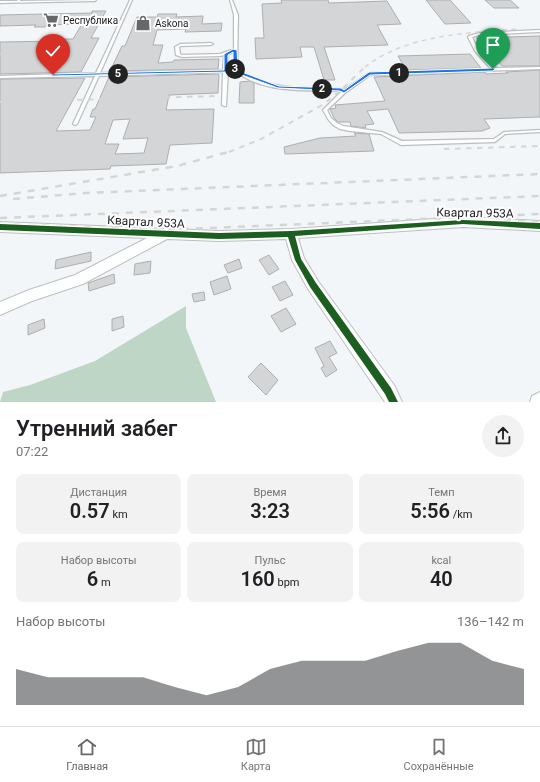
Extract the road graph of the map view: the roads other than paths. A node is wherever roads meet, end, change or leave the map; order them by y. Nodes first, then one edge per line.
1 (95, 0) edge
2 (131, 0) edge
3 (231, 0) edge
4 (18, 1) edge
5 (0, 2) edge
6 (540, 31) edge
7 (211, 44) dead end
8 (235, 50) junction
9 (226, 54) junction
10 (540, 68) edge
11 (493, 69) junction
12 (226, 71) junction
13 (97, 75) junction
14 (0, 77) edge
15 (344, 92) junction
16 (224, 105) dead end
17 (75, 124) dead end
18 (540, 131) edge
19 (540, 226) edge
20 (0, 227) edge
21 (166, 234) junction
22 (291, 234) junction
23 (0, 309) edge
24 (394, 402) edge

1 - 4 lane
2 - 13 lane
3 - 8 lane
4 - 5 lane
6 - 11 lane
7 - 9 lane
8 - 9 lane
8 - 15 lane
9 - 12 lane
10 - 11 lane
11 - 15 lane
12 - 13 lane
12 - 16 lane
13 - 14 lane
13 - 17 lane
15 - 18 lane
19 - 22 street, Квартал 953А
20 - 21 street, Квартал 953А
21 - 22 street, Квартал 953А
21 - 23 street, Квартал 953А
22 - 24 street

